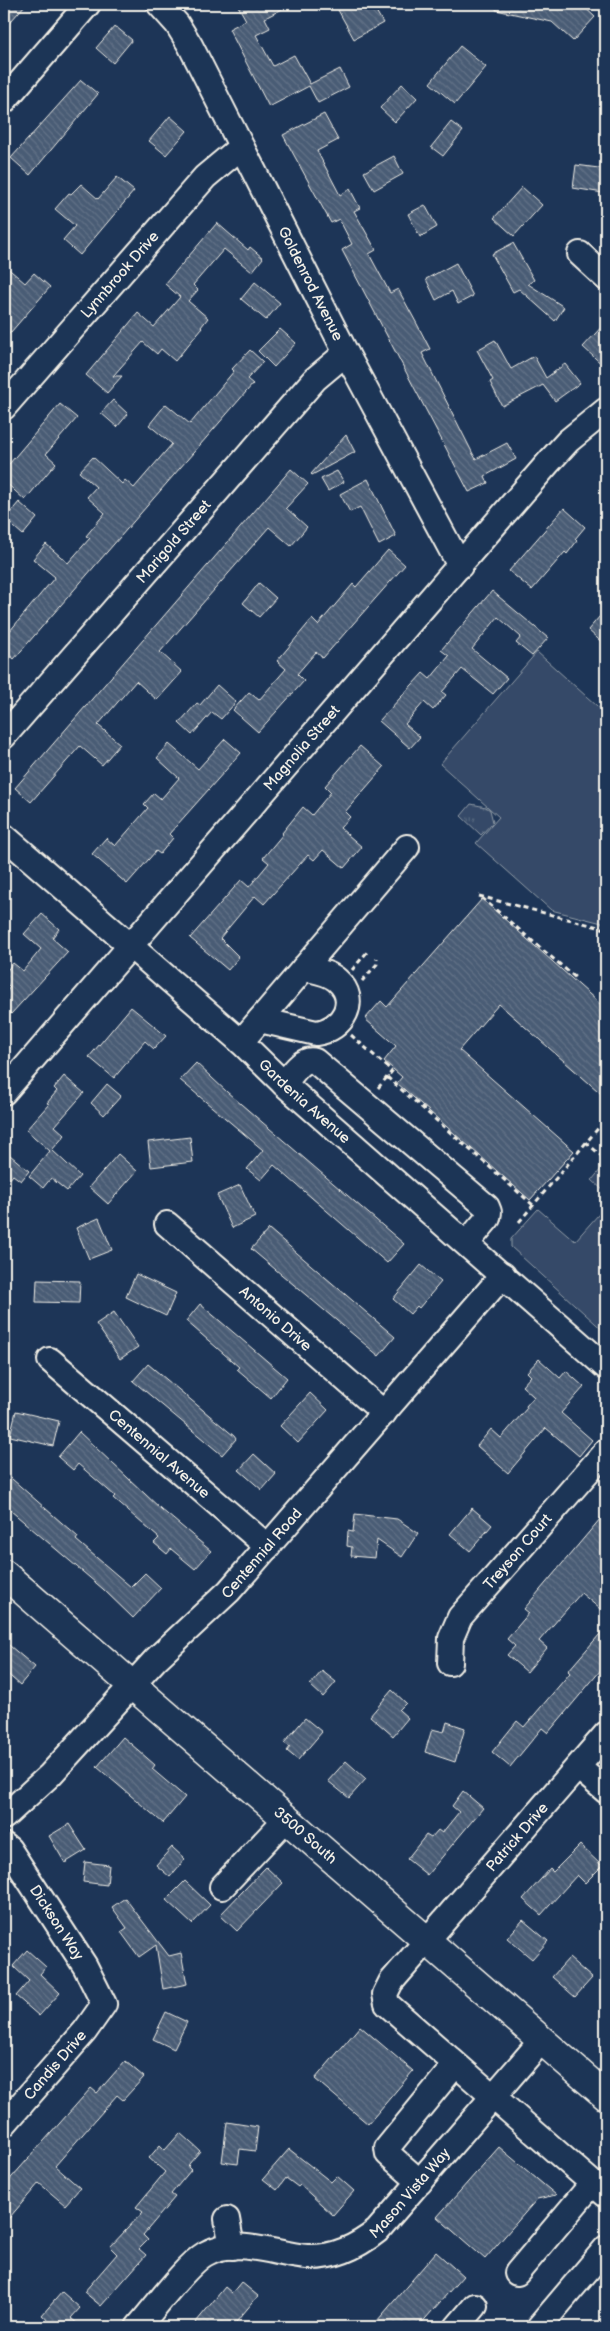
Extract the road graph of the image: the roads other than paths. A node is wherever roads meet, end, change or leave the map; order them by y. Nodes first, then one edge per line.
1 (88, 4) edge
2 (159, 4) edge
3 (4, 101) edge
4 (241, 147) junction
5 (580, 254) dead end
6 (606, 278) edge
7 (346, 352) junction
8 (4, 407) edge
9 (606, 410) edge
10 (460, 566) junction
11 (4, 736) edge
12 (4, 836) edge
13 (407, 847) dead end
14 (130, 945) junction
15 (304, 968) junction
16 (260, 1020) junction
17 (241, 1042) junction
18 (284, 1084) junction
19 (4, 1092) edge
20 (167, 1224) dead end
21 (467, 1244) junction
22 (503, 1275) junction
23 (50, 1360) dead end
24 (606, 1367) edge
25 (384, 1413) junction
26 (606, 1451) edge
27 (268, 1547) junction
28 (4, 1574) edge
29 (450, 1663) dead end
30 (132, 1685) junction
31 (606, 1734) edge
32 (578, 1767) junction
33 (606, 1791) edge
34 (4, 1817) edge
35 (286, 1819) junction
36 (4, 1845) edge
37 (222, 1887) dead end
38 (428, 1941) junction
39 (104, 2004) joint
40 (542, 2040) junction
41 (455, 2065) junction
42 (606, 2096) edge
43 (492, 2098) junction
44 (4, 2124) edge
45 (420, 2182) junction
46 (599, 2190) edge
47 (227, 2219) dead end
48 (232, 2247) junction
49 (606, 2248) edge
50 (517, 2273) dead end
51 (475, 2306) dead end
52 (138, 2327) edge
53 (457, 2327) edge
54 (539, 2327) edge

1 - 3 street
2 - 4 street, Goldenrod Avenue
4 - 7 street, Goldenrod Avenue
4 - 8 street, Lynnbrook Drive
5 - 6 street
7 - 10 street, Goldenrod Avenue
7 - 11 street, Marigold Street
9 - 10 street, Magnolia Street
10 - 14 street, Magnolia Street
12 - 14 street, Gardenia Avenue
13 - 15 street
14 - 17 street, Gardenia Avenue
14 - 19 street, Magnolia Street
15 - 16 street
15 - 16 street
16 - 17 street
17 - 18 street, Gardenia Avenue
18 - 21 street, Gardenia Avenue
18 - 21 street
20 - 25 street, Antonio Drive
21 - 22 street, Gardenia Avenue
22 - 24 street, Gardenia Avenue
22 - 25 street, Centennial Road
23 - 27 street, Centennial Avenue
25 - 27 street, Centennial Road
26 - 29 street, Treyson Court
27 - 30 street, Centennial Road
28 - 30 main road, 3500 South
30 - 34 street, Centennial Road
30 - 35 main road, 3500 South
31 - 32 street, Patrick Drive
32 - 33 street
32 - 38 street, Patrick Drive
35 - 37 street
35 - 38 main road, 3500 South
36 - 39 street, Dickson Way
38 - 40 main road, 3500 South
38 - 41 street, Patrick Drive
39 - 44 street, Candis Drive
40 - 42 main road, 3500 South
40 - 43 street, Mason Vista Way
41 - 43 street
41 - 45 street
43 - 45 street, Mason Vista Way
43 - 46 street
45 - 48 street, Mason Vista Way
46 - 50 street
47 - 48 street
48 - 52 street, Mason Vista Way
49 - 54 street
51 - 53 street

